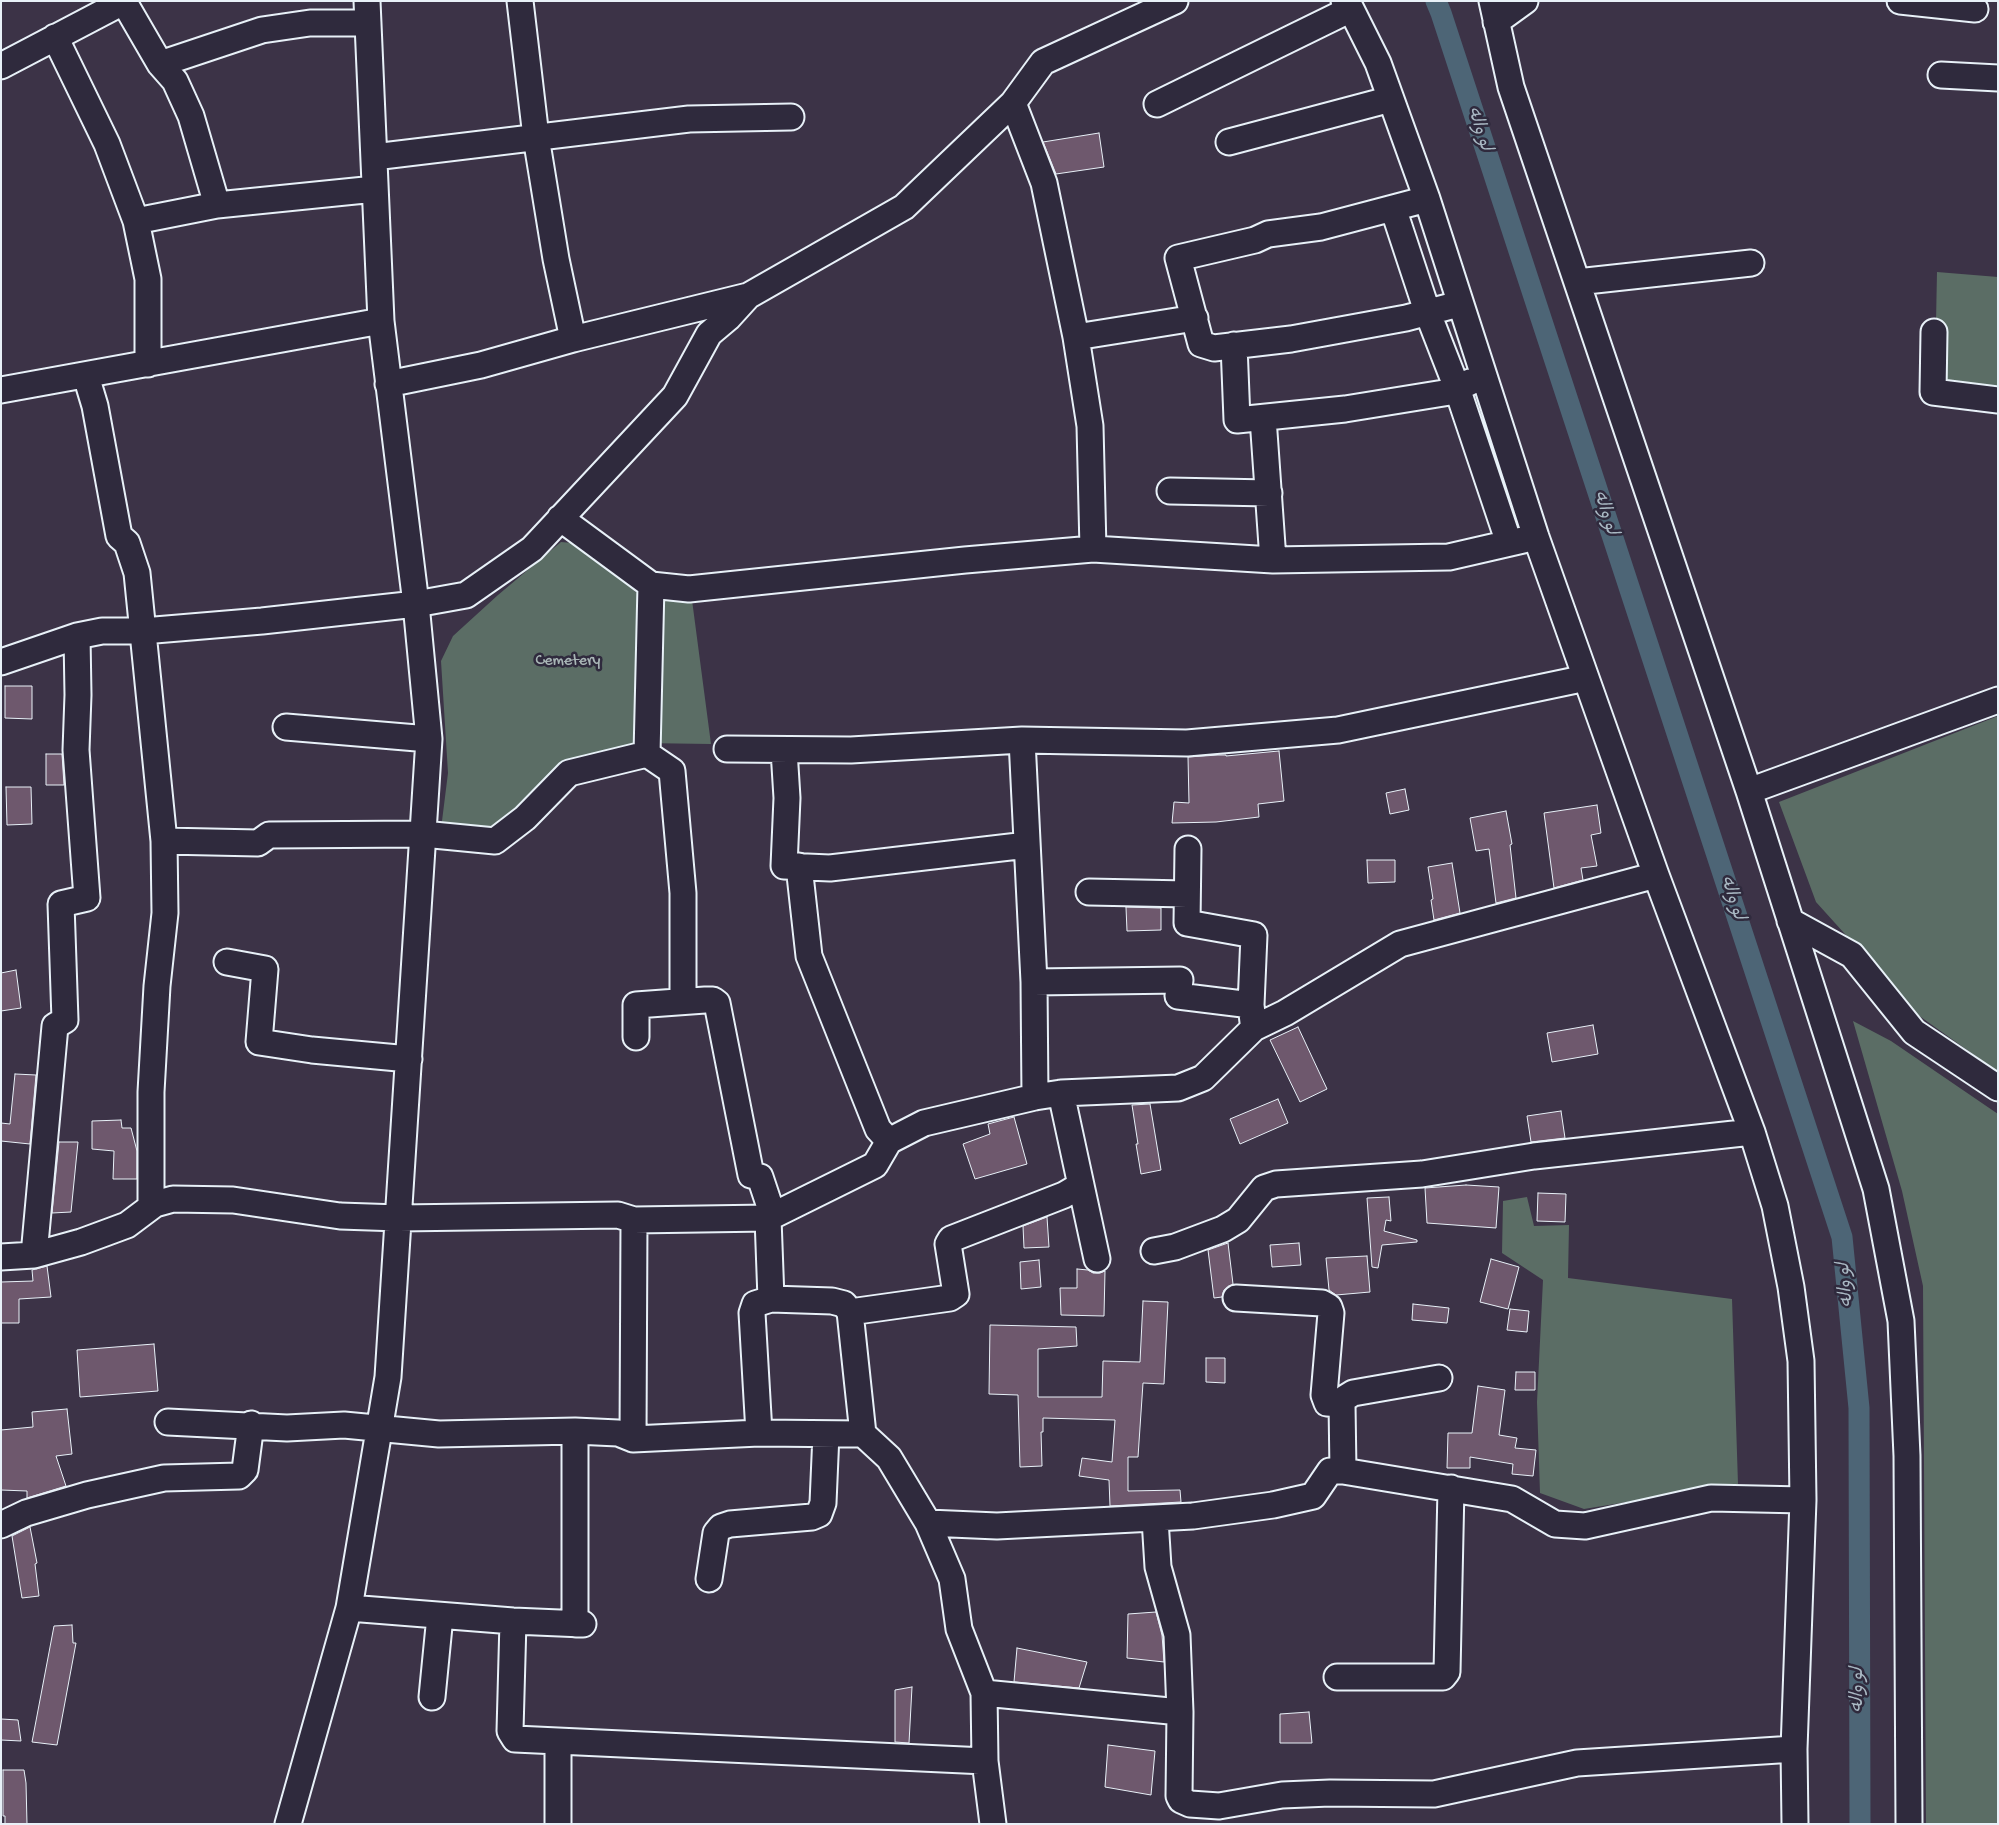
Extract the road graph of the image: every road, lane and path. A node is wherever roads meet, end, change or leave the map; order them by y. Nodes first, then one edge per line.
1 (125, 1) edge
2 (520, 1) edge
3 (1175, 1) edge
4 (1525, 1) edge
5 (1900, 1) edge
6 (1348, 5) edge
7 (1975, 9) dead end
8 (1494, 11) edge
9 (368, 12) edge
10 (55, 37) junction
11 (160, 64) junction
12 (1, 66) edge
13 (1941, 75) dead end
14 (1998, 78) edge
15 (1391, 99) junction
16 (1013, 103) junction
17 (1157, 104) dead end
18 (791, 117) dead end
19 (536, 137) junction
20 (1230, 142) dead end
21 (374, 157) junction
22 (375, 189) junction
23 (1427, 199) junction
24 (216, 205) junction
25 (1393, 208) junction
26 (136, 220) junction
27 (1751, 263) dead end
28 (1577, 282) junction
29 (748, 296) junction
30 (1459, 304) junction
31 (1427, 311) junction
32 (1195, 318) junction
33 (381, 321) junction
34 (1934, 332) dead end
35 (1076, 337) junction
36 (573, 339) junction
37 (1234, 345) junction
38 (148, 364) junction
39 (86, 376) junction
40 (1484, 376) junction
41 (388, 384) junction
42 (1457, 388) junction
43 (1, 390) edge
44 (1998, 400) edge
45 (1263, 418) junction
46 (1170, 491) dead end
47 (1269, 493) junction
48 (560, 518) junction
49 (1536, 537) junction
50 (1509, 543) junction
51 (1093, 550) junction
52 (1273, 560) junction
53 (651, 585) junction
54 (416, 604) junction
55 (143, 631) junction
56 (76, 636) junction
57 (1, 662) edge
58 (1586, 678) junction
59 (1998, 700) edge
60 (286, 727) dead end
61 (429, 739) junction
62 (1022, 740) junction
63 (726, 749) dead end
64 (784, 750) junction
65 (647, 754) junction
66 (1749, 791) junction
67 (423, 834) junction
68 (164, 841) junction
69 (1027, 846) junction
70 (1188, 849) dead end
71 (799, 866) junction
72 (1656, 875) junction
73 (1088, 892) dead end
74 (1187, 894) junction
75 (1790, 921) junction
76 (227, 962) dead end
77 (1034, 982) junction
78 (683, 1001) junction
79 (1253, 1017) junction
80 (636, 1037) dead end
81 (409, 1059) junction
82 (1998, 1088) edge
83 (1061, 1093) junction
84 (1036, 1097) junction
85 (1752, 1132) junction
86 (888, 1141) junction
87 (1081, 1185) junction
88 (151, 1207) junction
89 (770, 1217) junction
90 (399, 1218) junction
91 (634, 1220) junction
92 (1154, 1251) dead end
93 (34, 1255) junction
94 (1, 1258) edge
95 (1098, 1259) dead end
96 (1236, 1298) dead end
97 (771, 1299) junction
98 (850, 1312) junction
99 (1439, 1378) dead end
100 (1342, 1404) junction
101 (168, 1422) dead end
102 (251, 1424) junction
103 (381, 1427) junction
104 (575, 1431) junction
105 (759, 1433) junction
106 (826, 1434) junction
107 (862, 1434) junction
108 (633, 1439) junction
109 (1343, 1470) junction
110 (1451, 1488) junction
111 (1803, 1500) junction
112 (1155, 1520) junction
113 (928, 1523) junction
114 (1, 1525) edge
115 (709, 1579) dead end
116 (349, 1608) junction
117 (440, 1616) junction
118 (513, 1621) junction
119 (1337, 1677) dead end
120 (984, 1693) junction
121 (432, 1697) dead end
122 (1180, 1712) junction
123 (558, 1741) junction
124 (1794, 1750) junction
125 (985, 1761) junction
126 (288, 1824) edge
127 (558, 1824) edge
128 (993, 1824) edge
129 (1796, 1824) edge
130 (1909, 1824) edge

1 - 10 street
1 - 11 street
2 - 19 street
3 - 16 street
4 - 8 street
5 - 7 street
6 - 15 street
6 - 17 street
8 - 28 street
9 - 11 street
9 - 21 street
10 - 12 street
10 - 26 street
11 - 24 street
13 - 14 street
15 - 20 street
15 - 23 street
16 - 29 street
16 - 35 street
18 - 19 street
19 - 21 street
19 - 36 street
21 - 22 street
22 - 24 street
22 - 33 street
23 - 25 street
23 - 30 street
24 - 26 street
25 - 31 street
25 - 32 street
26 - 38 street
27 - 28 street
28 - 66 street
29 - 36 street
29 - 48 street
30 - 31 street
30 - 40 street
31 - 37 street
31 - 42 street
32 - 35 street
32 - 37 street
33 - 38 street
33 - 41 street
34 - 44 street
35 - 51 street
36 - 41 street
37 - 45 street
38 - 39 street
39 - 43 street
39 - 55 street
40 - 42 street
40 - 49 street
41 - 54 street
42 - 45 street
42 - 50 street
45 - 47 street
46 - 47 street
47 - 52 street
48 - 53 street
48 - 54 street
49 - 50 street
49 - 58 street
50 - 52 street
51 - 52 street
51 - 53 street
53 - 65 street
54 - 55 street
54 - 61 street
55 - 56 street
55 - 68 street
56 - 57 street
56 - 93 street
58 - 62 street
58 - 72 street
59 - 66 street
60 - 61 street
61 - 67 street
62 - 64 street
62 - 69 street
63 - 64 street
64 - 71 street
65 - 67 street
65 - 78 street
66 - 75 street
67 - 68 street
67 - 81 street
68 - 88 street
69 - 71 street
69 - 77 street
70 - 74 street
71 - 86 street
72 - 79 street
72 - 85 street
73 - 74 street
74 - 79 street
75 - 82 street
75 - 130 street
76 - 81 street
77 - 79 street
77 - 84 street
78 - 80 street
78 - 89 street
79 - 83 street
81 - 90 street
83 - 84 street
83 - 87 street
84 - 86 street
85 - 92 street
85 - 111 street
86 - 89 street
87 - 95 street
87 - 98 street
88 - 90 street
88 - 93 street
89 - 91 street
89 - 97 street
90 - 91 street
90 - 103 street
91 - 108 street
93 - 94 street
96 - 100 street
97 - 98 street
97 - 105 street
98 - 107 street
99 - 100 street
100 - 109 street
101 - 102 street
102 - 103 street
102 - 114 street
103 - 104 street
103 - 116 street
104 - 108 street
104 - 118 street
105 - 106 street
105 - 108 street
106 - 107 street
106 - 115 street
107 - 113 street
109 - 110 street
109 - 112 street
110 - 111 street
110 - 119 street
111 - 124 street
112 - 113 street
112 - 122 street
113 - 120 street
116 - 117 street
116 - 126 street
117 - 118 street
117 - 121 street
118 - 123 street
120 - 122 street
120 - 125 street
122 - 124 street
123 - 125 street
123 - 127 street
124 - 129 street
125 - 128 street

